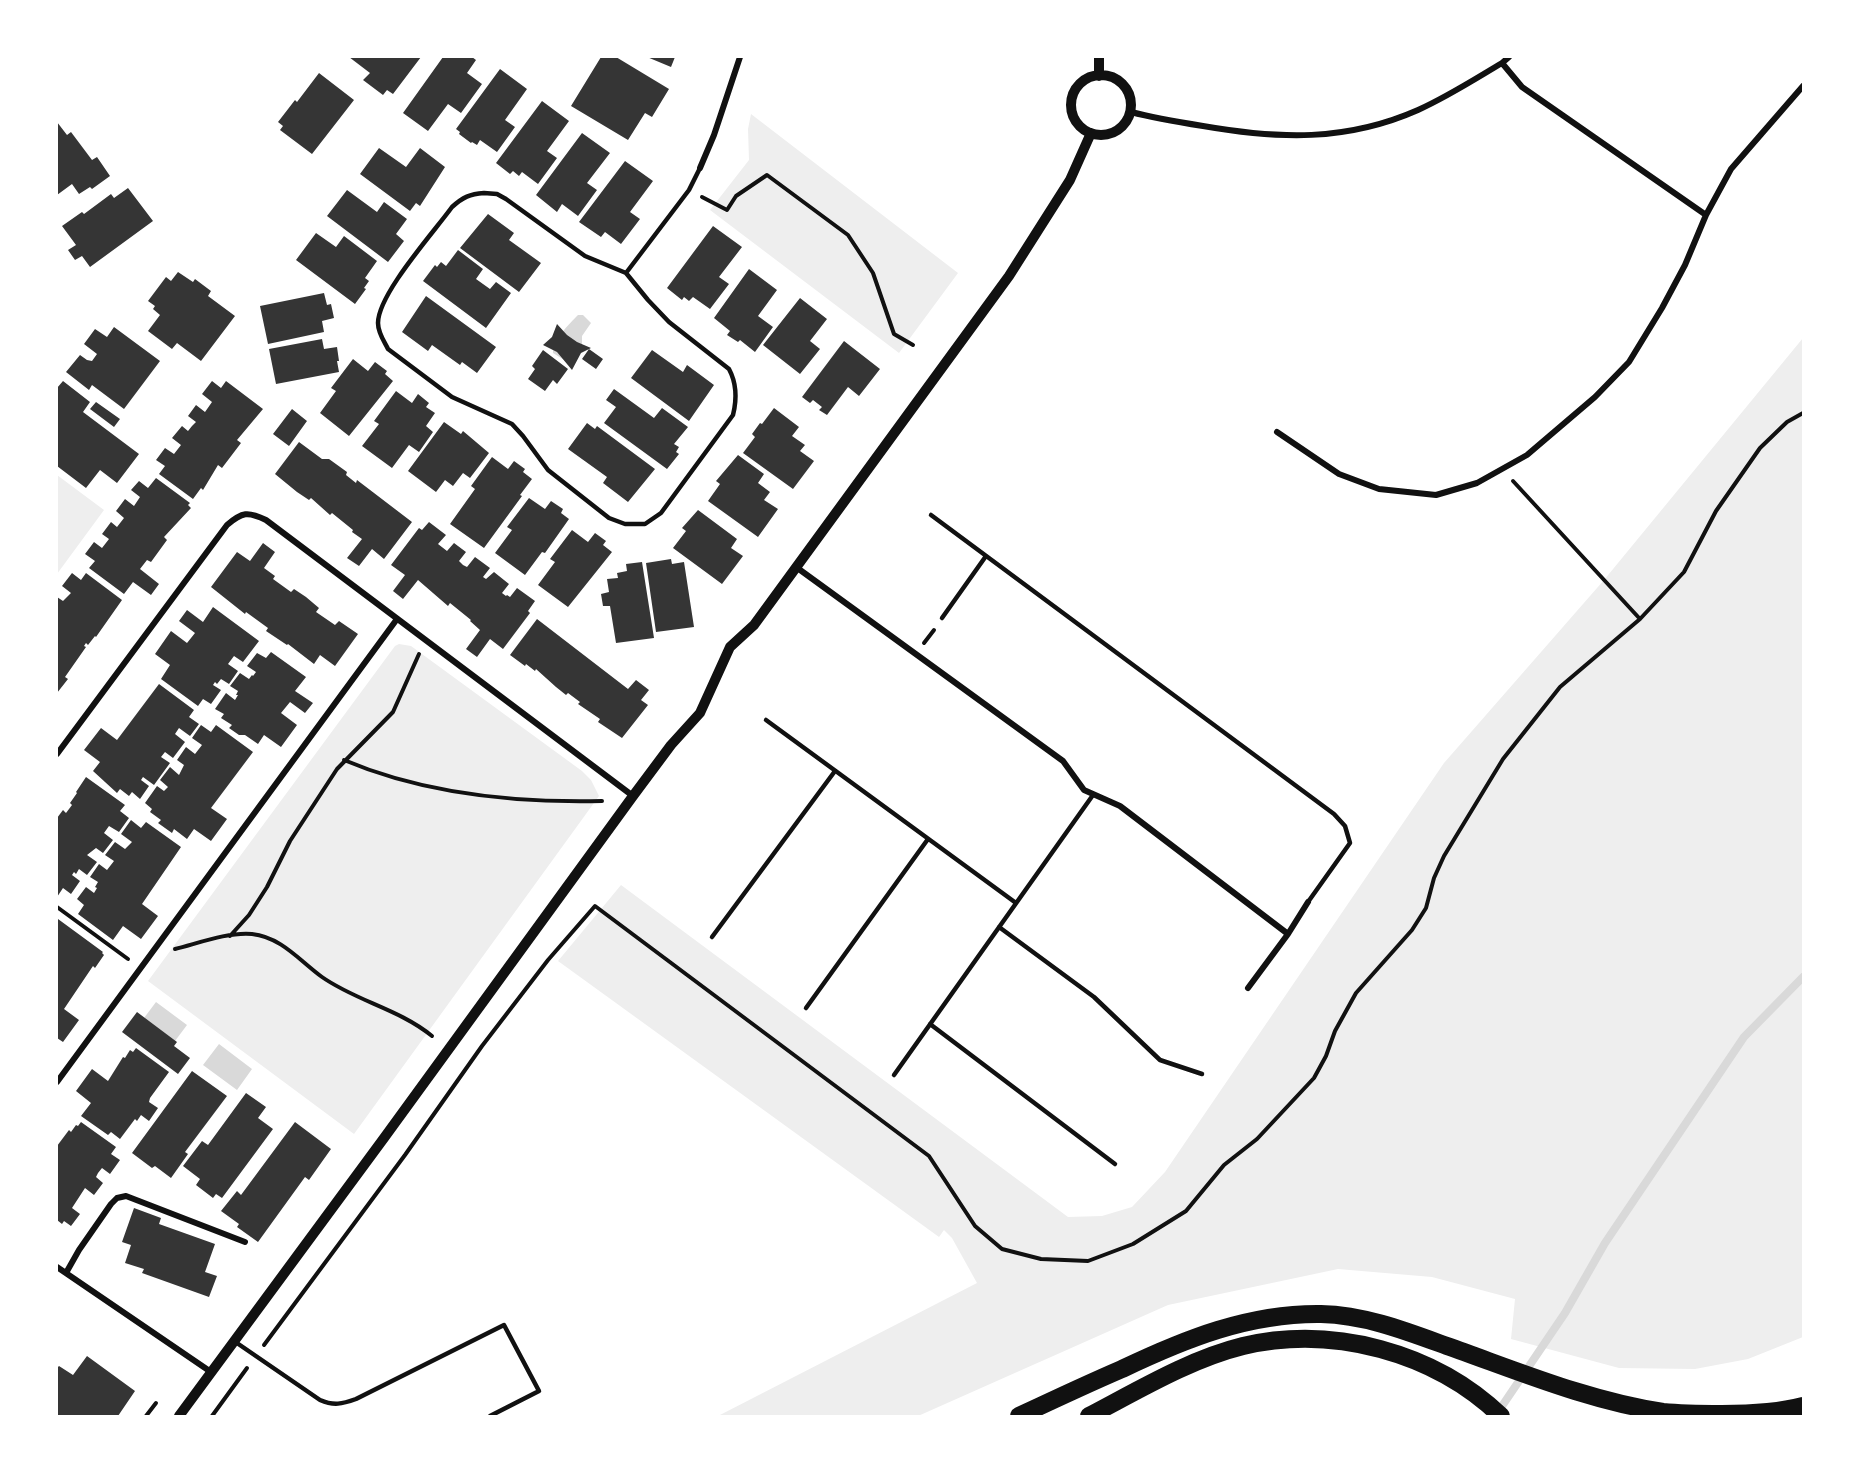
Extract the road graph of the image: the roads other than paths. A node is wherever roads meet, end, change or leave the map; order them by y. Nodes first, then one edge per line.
1 (740, 57) edge
2 (1099, 57) edge
3 (1509, 57) edge
4 (1502, 63) junction
5 (1099, 76) junction
6 (1803, 86) edge
7 (1131, 111) junction
8 (1091, 133) junction
9 (700, 168) joint
10 (1706, 215) junction
11 (626, 273) junction
12 (1277, 432) dead end
13 (931, 515) dead end
14 (986, 556) junction
15 (796, 567) junction
16 (942, 618) dead end
17 (397, 619) junction
18 (766, 720) dead end
19 (57, 754) edge
20 (835, 771) junction
21 (1093, 795) junction
22 (633, 796) junction
23 (928, 839) junction
24 (1308, 902) joint
25 (1016, 903) junction
26 (999, 927) junction
27 (1288, 934) junction
28 (712, 937) dead end
29 (1248, 988) dead end
30 (806, 1008) dead end
31 (930, 1024) junction
32 (1202, 1074) dead end
33 (894, 1076) dead end
34 (57, 1082) edge
35 (1115, 1164) dead end
36 (245, 1242) dead end
37 (57, 1267) edge
38 (66, 1273) junction
39 (234, 1341) junction
40 (211, 1372) junction
41 (1803, 1406) edge
42 (179, 1416) edge
43 (490, 1416) edge
44 (1019, 1416) edge
45 (1089, 1416) edge
46 (1501, 1416) edge

1 - 9 street
2 - 5 street
3 - 4 street
4 - 7 street
4 - 10 street
5 - 7 street
5 - 8 street
6 - 10 street
7 - 8 street
8 - 15 street
9 - 11 lane
10 - 12 street
11 - 11 lane
13 - 14 lane
14 - 16 lane
14 - 24 lane
15 - 21 street
15 - 22 street
17 - 19 street
17 - 22 street
17 - 34 street
18 - 20 lane
20 - 23 lane
20 - 28 lane
21 - 25 lane
21 - 27 street
22 - 39 street
23 - 25 lane
23 - 30 lane
24 - 27 street
25 - 26 lane
26 - 31 lane
26 - 32 lane
27 - 29 street
31 - 33 lane
31 - 35 lane
36 - 38 street
37 - 38 street
38 - 40 street
39 - 40 street
39 - 43 lane
40 - 42 street
41 - 44 highway
45 - 46 highway

